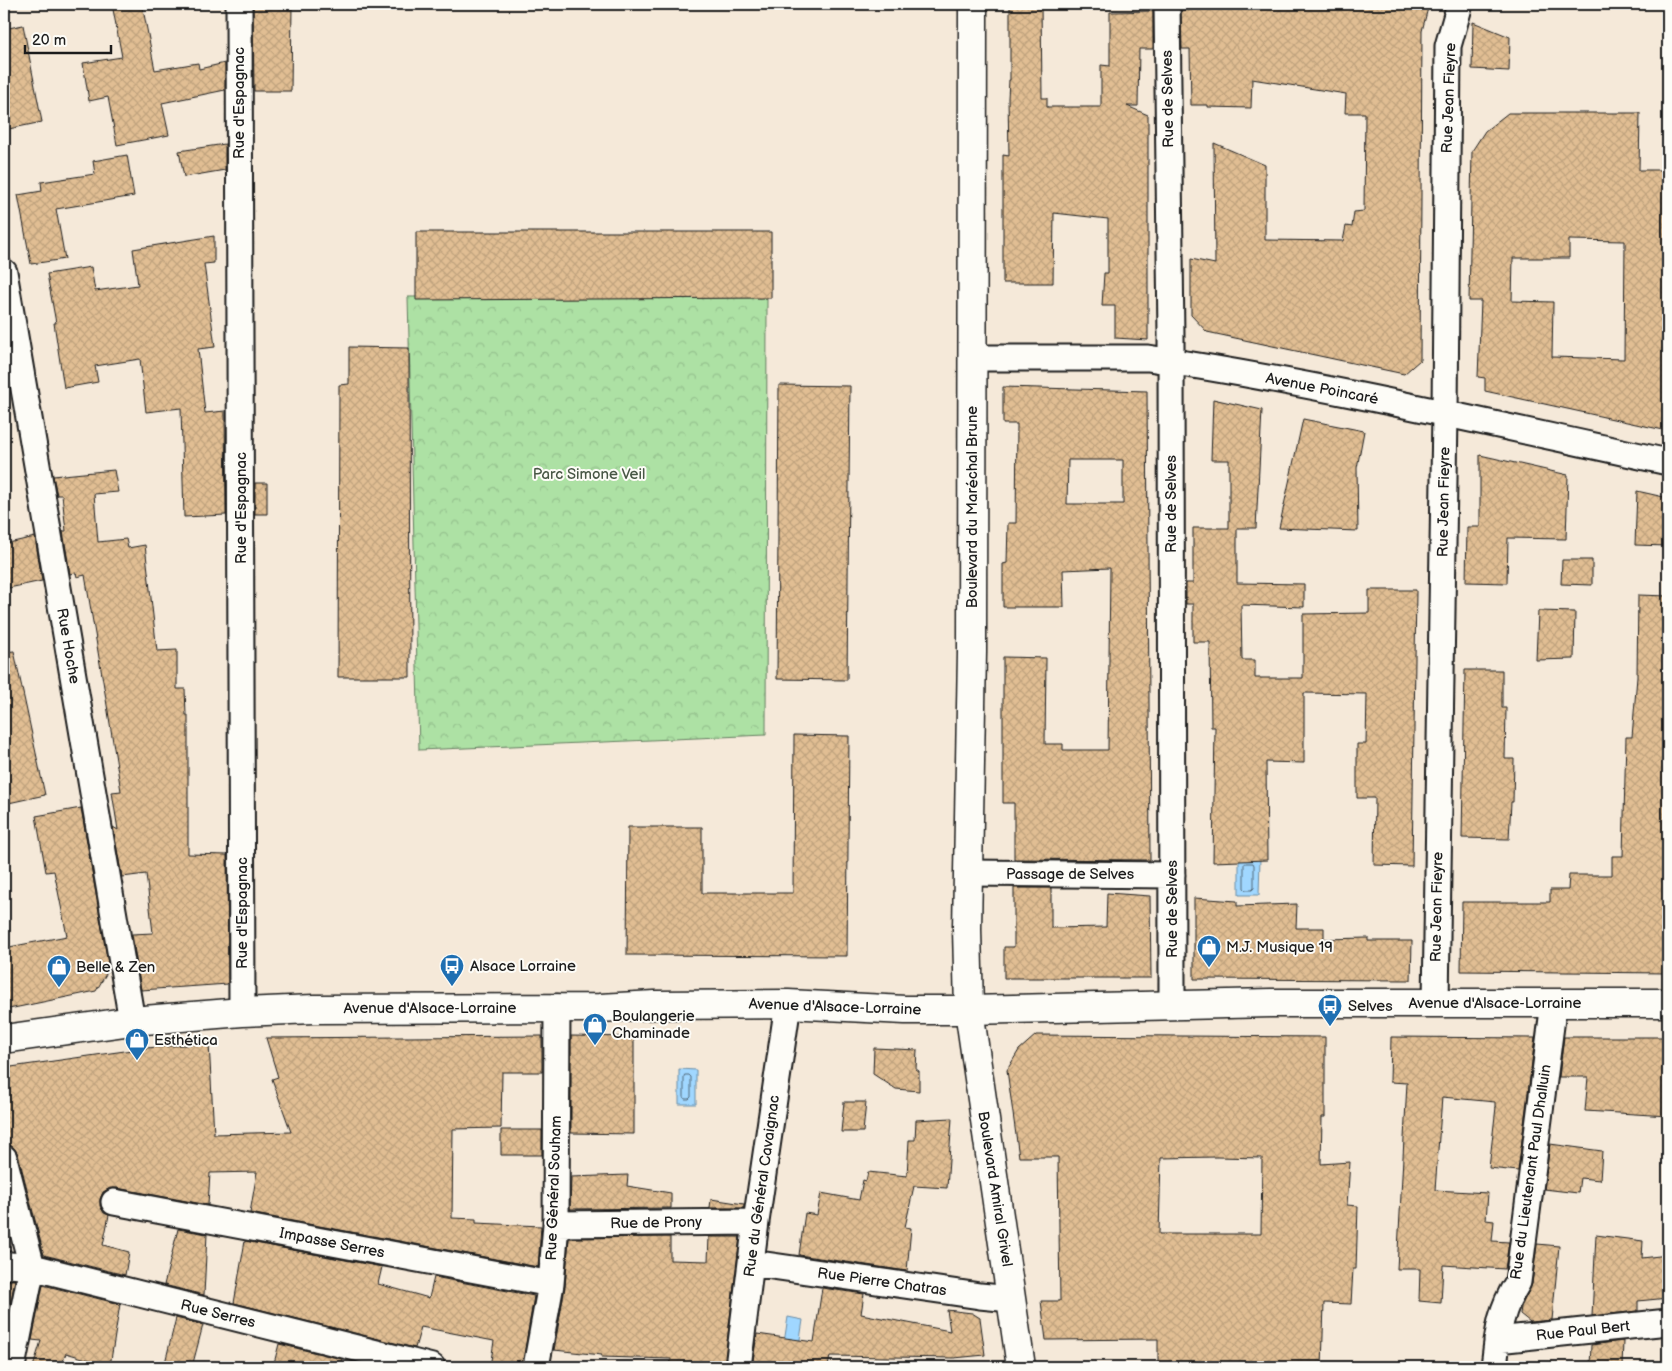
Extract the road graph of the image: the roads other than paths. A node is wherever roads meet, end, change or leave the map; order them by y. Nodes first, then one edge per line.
1 (239, 4) edge
2 (973, 4) edge
3 (1167, 4) edge
4 (1460, 4) edge
5 (4, 272) edge
6 (972, 358) junction
7 (1170, 362) junction
8 (1445, 414) junction
9 (1668, 462) edge
10 (968, 873) junction
11 (1172, 875) junction
12 (1436, 1003) junction
13 (1668, 1003) edge
14 (788, 1004) junction
15 (1551, 1004) junction
16 (1172, 1005) junction
17 (557, 1007) junction
18 (969, 1010) junction
19 (242, 1012) junction
20 (132, 1021) junction
21 (4, 1039) edge
22 (4, 1158) edge
23 (114, 1202) dead end
24 (756, 1222) junction
25 (556, 1224) junction
26 (752, 1263) junction
27 (4, 1267) edge
28 (32, 1267) junction
29 (551, 1284) junction
30 (1011, 1299) junction
31 (1668, 1322) edge
32 (1497, 1340) junction
33 (12, 1367) edge
34 (432, 1367) edge
35 (536, 1367) edge
36 (738, 1367) edge
37 (1021, 1367) edge
38 (1494, 1367) edge

1 - 19 street, Rue d'Espagnac
2 - 6 main road, Boulevard du Maréchal Brune
3 - 7 street, Rue de Selves
4 - 8 street, Rue Jean Fieyre
5 - 20 street, Rue Hoche
6 - 7 street, Avenue Poincaré
6 - 10 main road, Boulevard du Maréchal Brune
7 - 8 street, Avenue Poincaré
7 - 11 street, Rue de Selves
8 - 9 street, Avenue Poincaré
8 - 12 street, Rue Jean Fieyre
10 - 11 street, Passage de Selves
10 - 18 main road, Boulevard du Maréchal Brune
11 - 16 street, Rue de Selves
12 - 15 main road, Avenue d'Alsace-Lorraine
12 - 16 main road, Avenue d'Alsace-Lorraine
13 - 15 main road, Avenue d'Alsace-Lorraine
14 - 17 main road, Avenue d'Alsace-Lorraine
14 - 18 main road, Avenue d'Alsace-Lorraine
14 - 24 street, Rue du Général Cavaignac
15 - 32 street, Rue du Lieutenant Paul Dhalluin
16 - 18 main road, Avenue d'Alsace-Lorraine
17 - 19 main road, Avenue d'Alsace-Lorraine
17 - 25 street, Rue Général Souham
18 - 30 main road, Boulevard Amiral Grivel
19 - 20 main road, Avenue d'Alsace-Lorraine
20 - 21 main road, Avenue d'Alsace-Lorraine
22 - 28 street
23 - 29 street, Impasse Serres
24 - 25 street, Rue de Prony
24 - 26 street, Rue du Général Cavaignac
25 - 29 street, Rue Général Souham
26 - 30 street, Rue Pierre Chatras
26 - 36 street, Rue du Général Cavaignac
27 - 28 street, Rue Serres
28 - 33 street
28 - 34 street, Rue Serres
29 - 35 street, Rue Général Souham
30 - 37 main road, Boulevard Amiral Grivel
31 - 32 street, Rue Paul Bert
32 - 38 street, Rue du Lieutenant Paul Dhalluin

